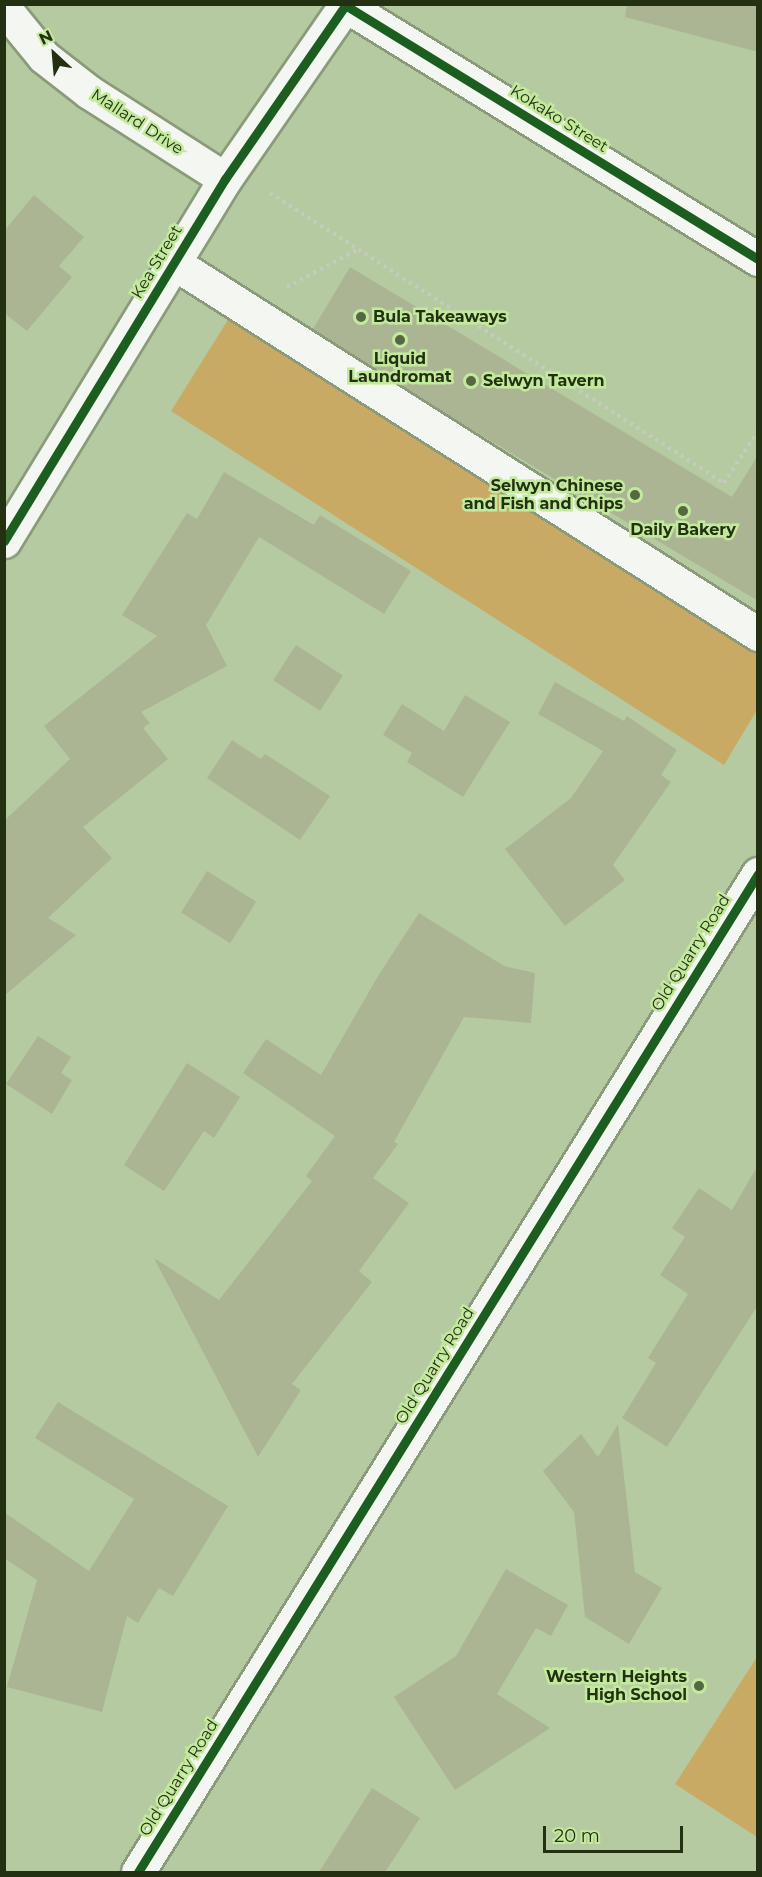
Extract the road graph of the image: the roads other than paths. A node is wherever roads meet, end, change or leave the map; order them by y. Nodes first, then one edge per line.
1 (345, 5) edge
2 (4, 8) edge
3 (225, 179) junction
4 (758, 259) edge
5 (174, 263) junction
6 (4, 541) edge
7 (758, 633) edge
8 (758, 874) edge
9 (138, 1872) edge

1 - 3 street, Kea Street
1 - 4 street, Kokako Street
2 - 3 street, Mallard Drive
3 - 5 street, Kea Street
5 - 6 street, Kea Street
5 - 7 street
8 - 9 street, Old Quarry Road

